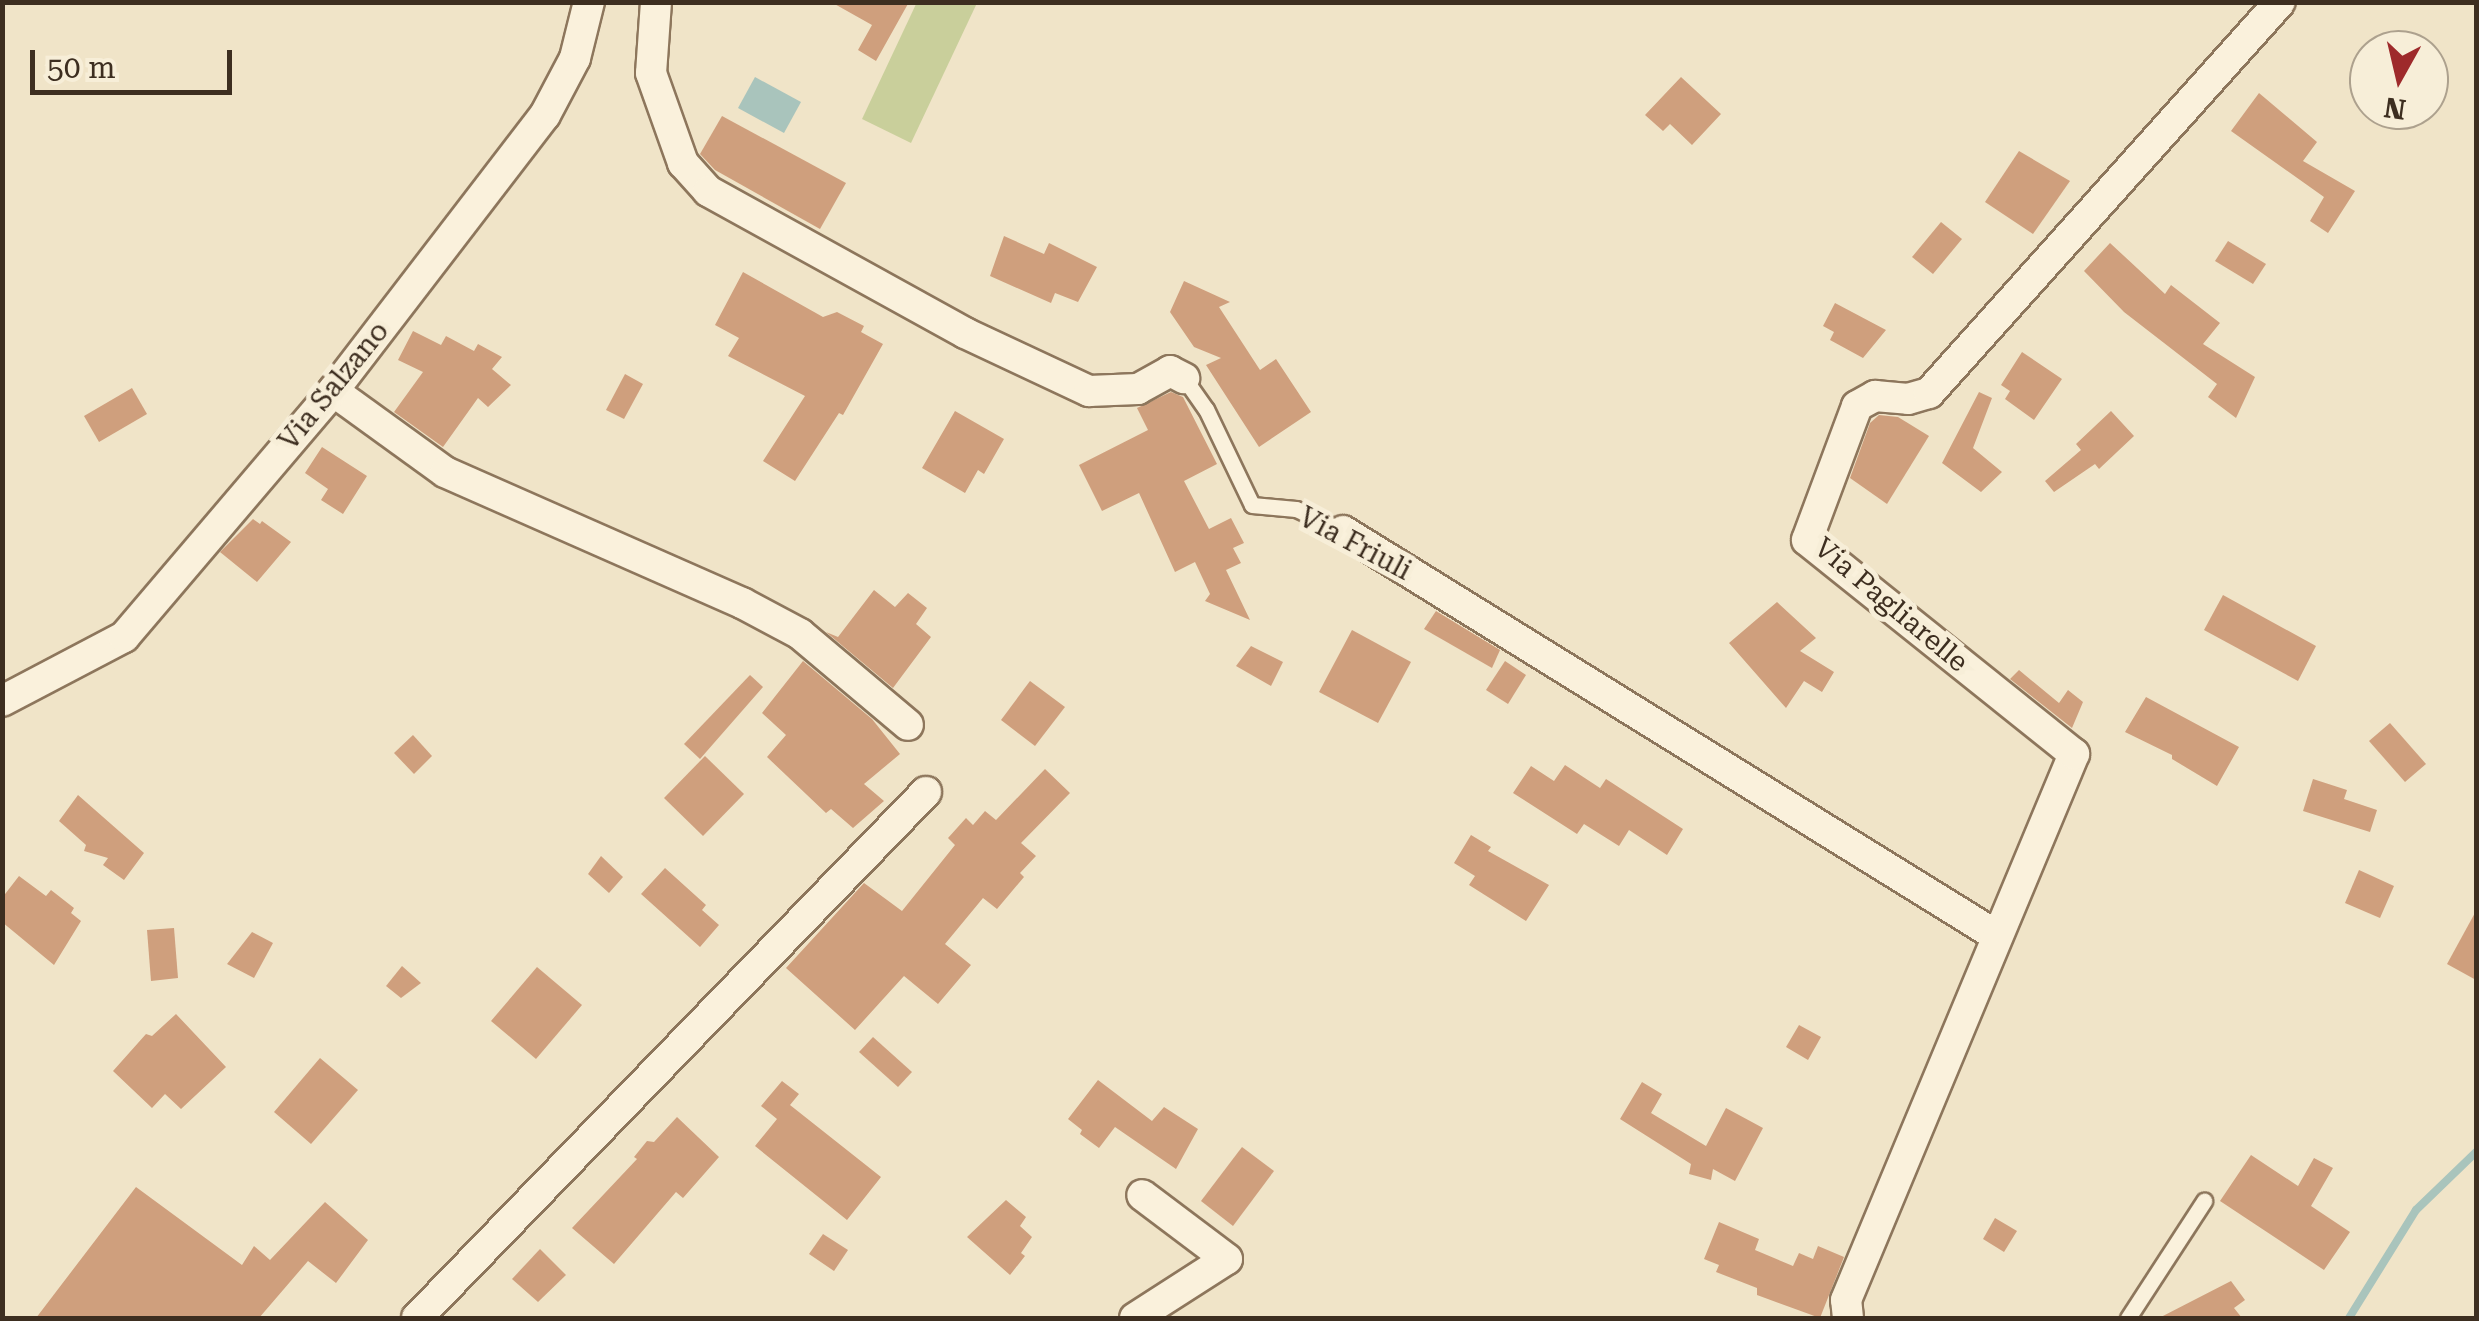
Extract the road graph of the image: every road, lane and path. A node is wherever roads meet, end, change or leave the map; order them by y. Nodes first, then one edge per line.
1 (589, 2) edge
2 (656, 2) edge
3 (2280, 2) edge
4 (1184, 378) joint
5 (333, 391) junction
6 (1344, 531) joint
7 (2, 702) edge
8 (908, 724) dead end
9 (926, 792) dead end
10 (1998, 936) junction
11 (1142, 1195) dead end
12 (2204, 1202) dead end
13 (416, 1318) edge
14 (1135, 1318) edge
15 (1848, 1318) edge
16 (2128, 1318) edge

1 - 5 street, Via Salzano
2 - 4 street, Via Friuli
3 - 10 street, Via Pagliarelle
4 - 6 lane, Via Friuli
5 - 7 street, Via Salzano
5 - 8 street
6 - 10 street, Via Friuli
9 - 13 street
10 - 15 street, Via Pagliarelle
11 - 14 street
12 - 16 lane

